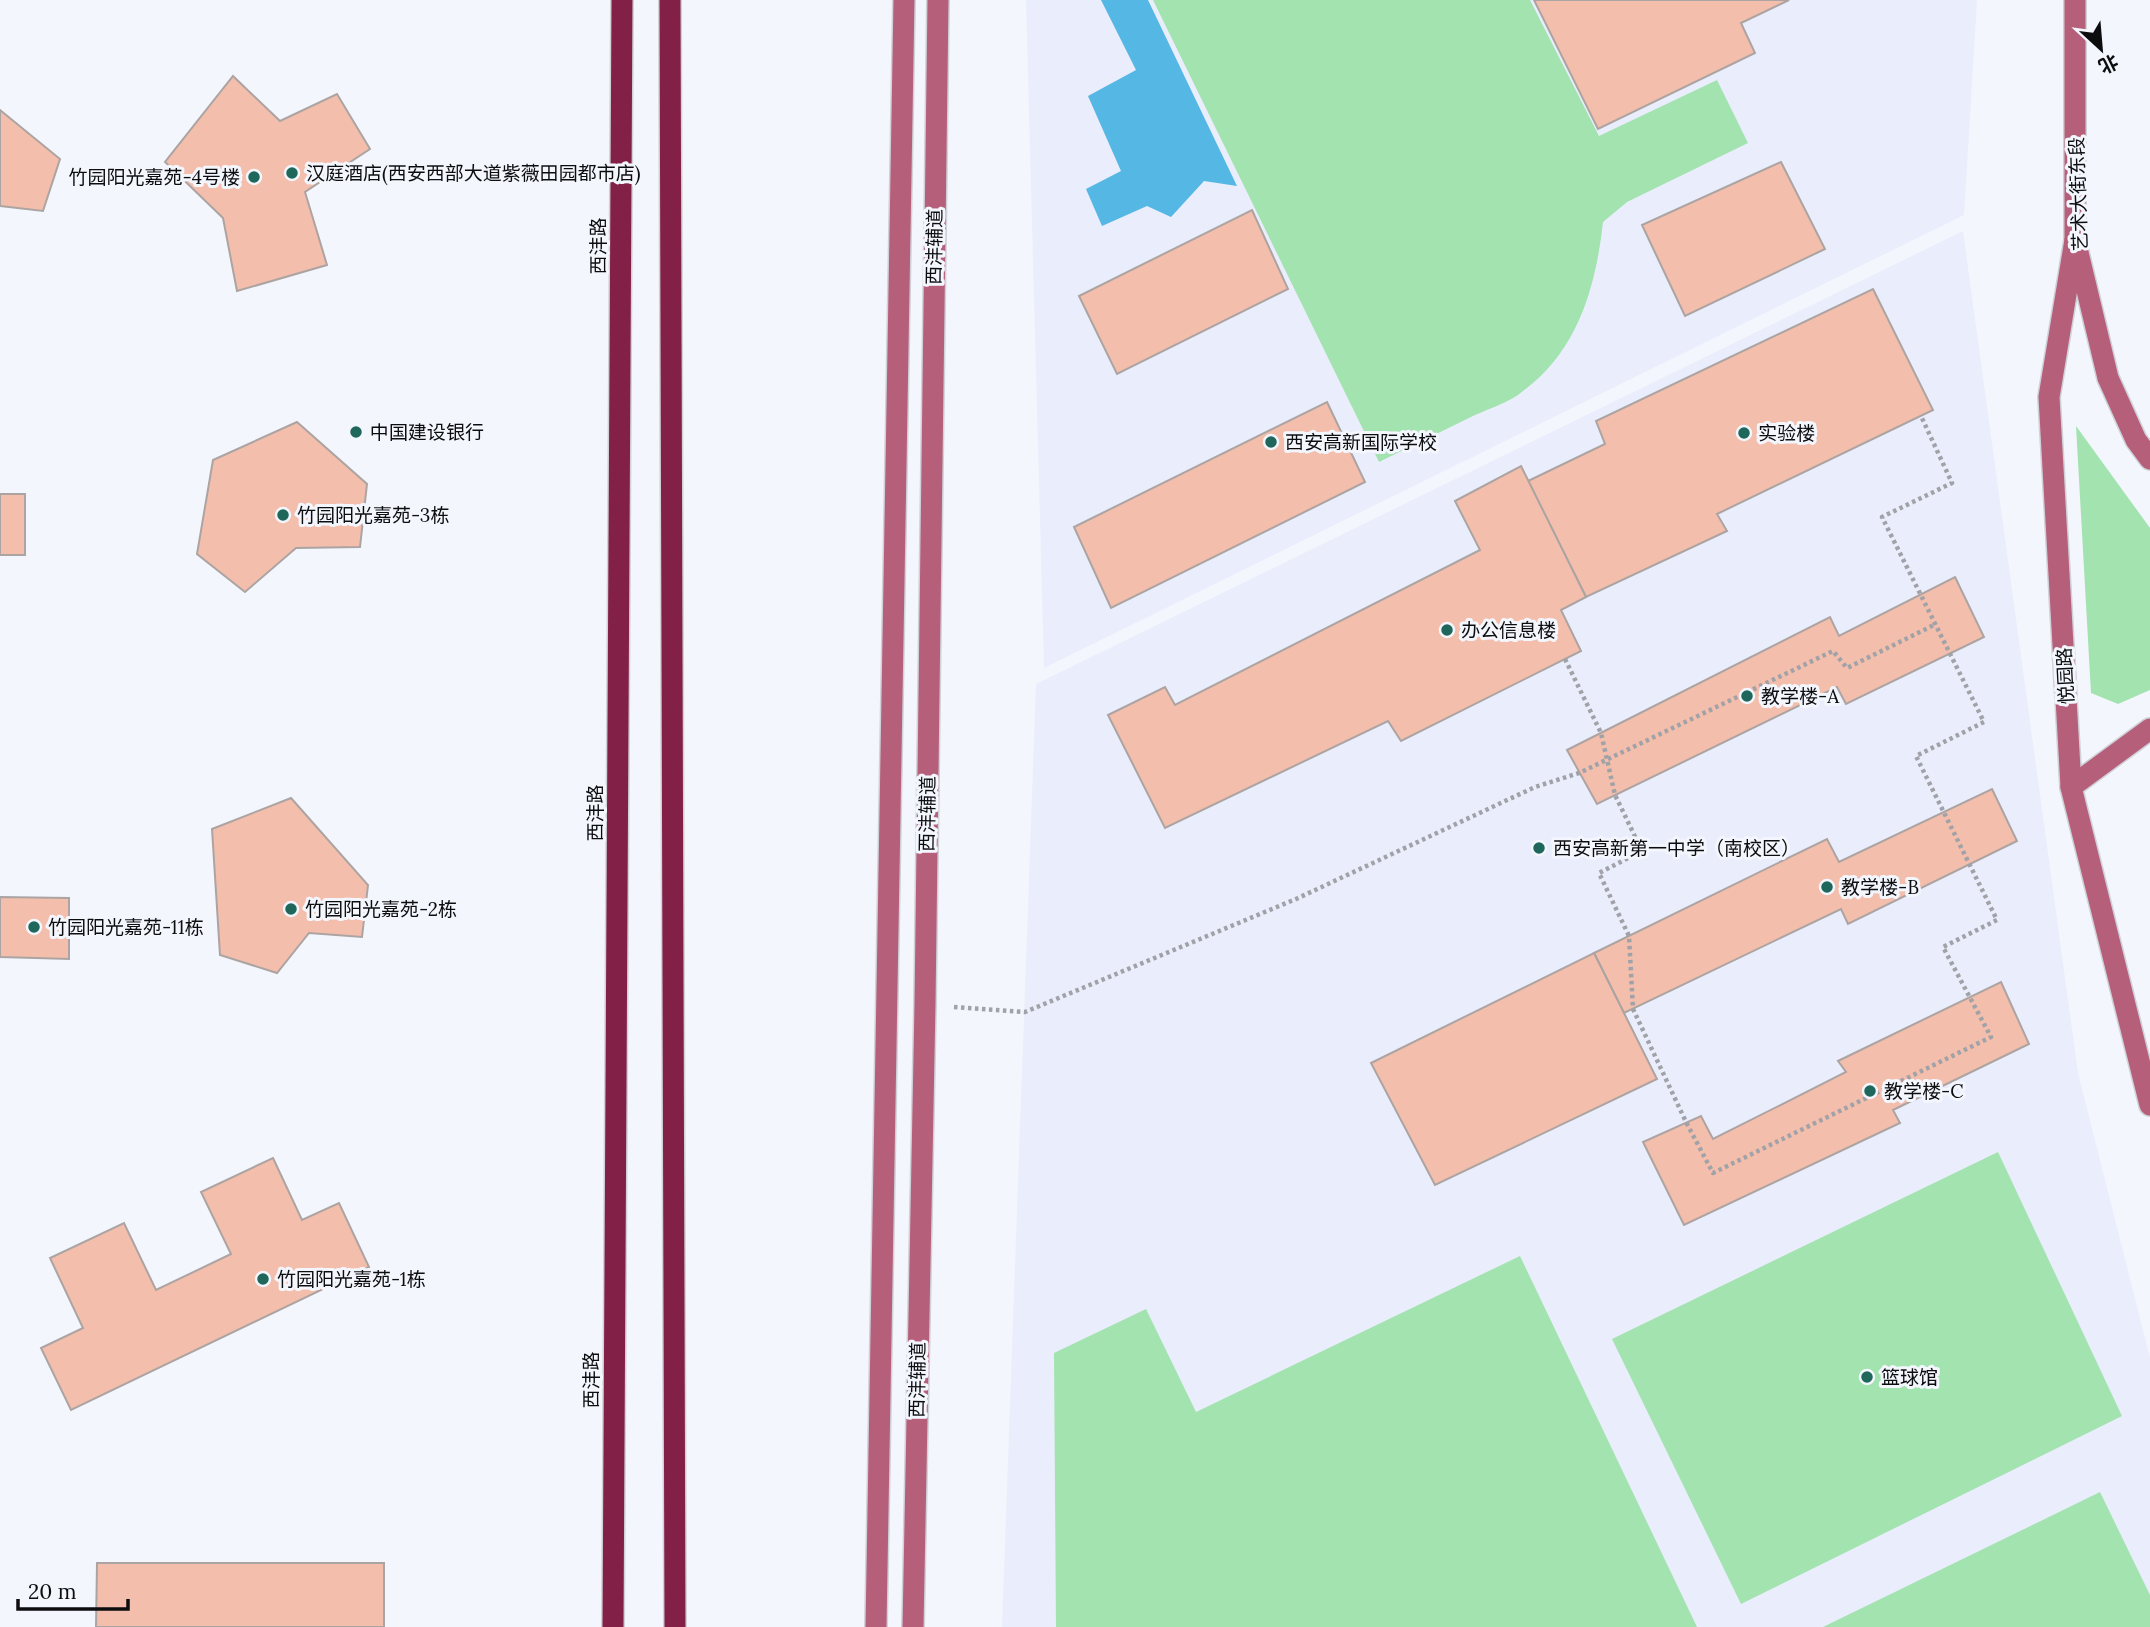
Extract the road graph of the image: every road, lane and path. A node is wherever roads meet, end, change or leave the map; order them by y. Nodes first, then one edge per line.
1 (622, 0) edge
2 (670, 0) edge
3 (904, 0) edge
4 (937, 0) edge
5 (2075, 0) edge
6 (2075, 240) junction
7 (1921, 416) dead end
8 (2150, 459) edge
9 (1936, 624) junction
10 (1565, 659) dead end
11 (2150, 729) edge
12 (1606, 759) junction
13 (2071, 787) junction
14 (953, 1007) dead end
15 (2150, 1105) edge
16 (912, 1589) junction
17 (875, 1591) junction
18 (613, 1627) edge
19 (675, 1627) edge
20 (876, 1627) edge
21 (891, 1627) edge
22 (913, 1627) edge
23 (930, 1627) edge

1 - 18 highway, 西沣路
2 - 19 highway
3 - 17 street, 西沣辅道
4 - 16 street, 西沣辅道
5 - 6 street, 艺术大街东段
6 - 8 street, 艺术大街东段
6 - 13 street, 悦园路
7 - 9 path
9 - 12 path
9 - 12 path
10 - 12 path
11 - 13 street
12 - 14 path
13 - 15 street, 悦园路
16 - 22 street, 西沣辅道
16 - 23 street
17 - 20 street, 西沣辅道
17 - 21 street

